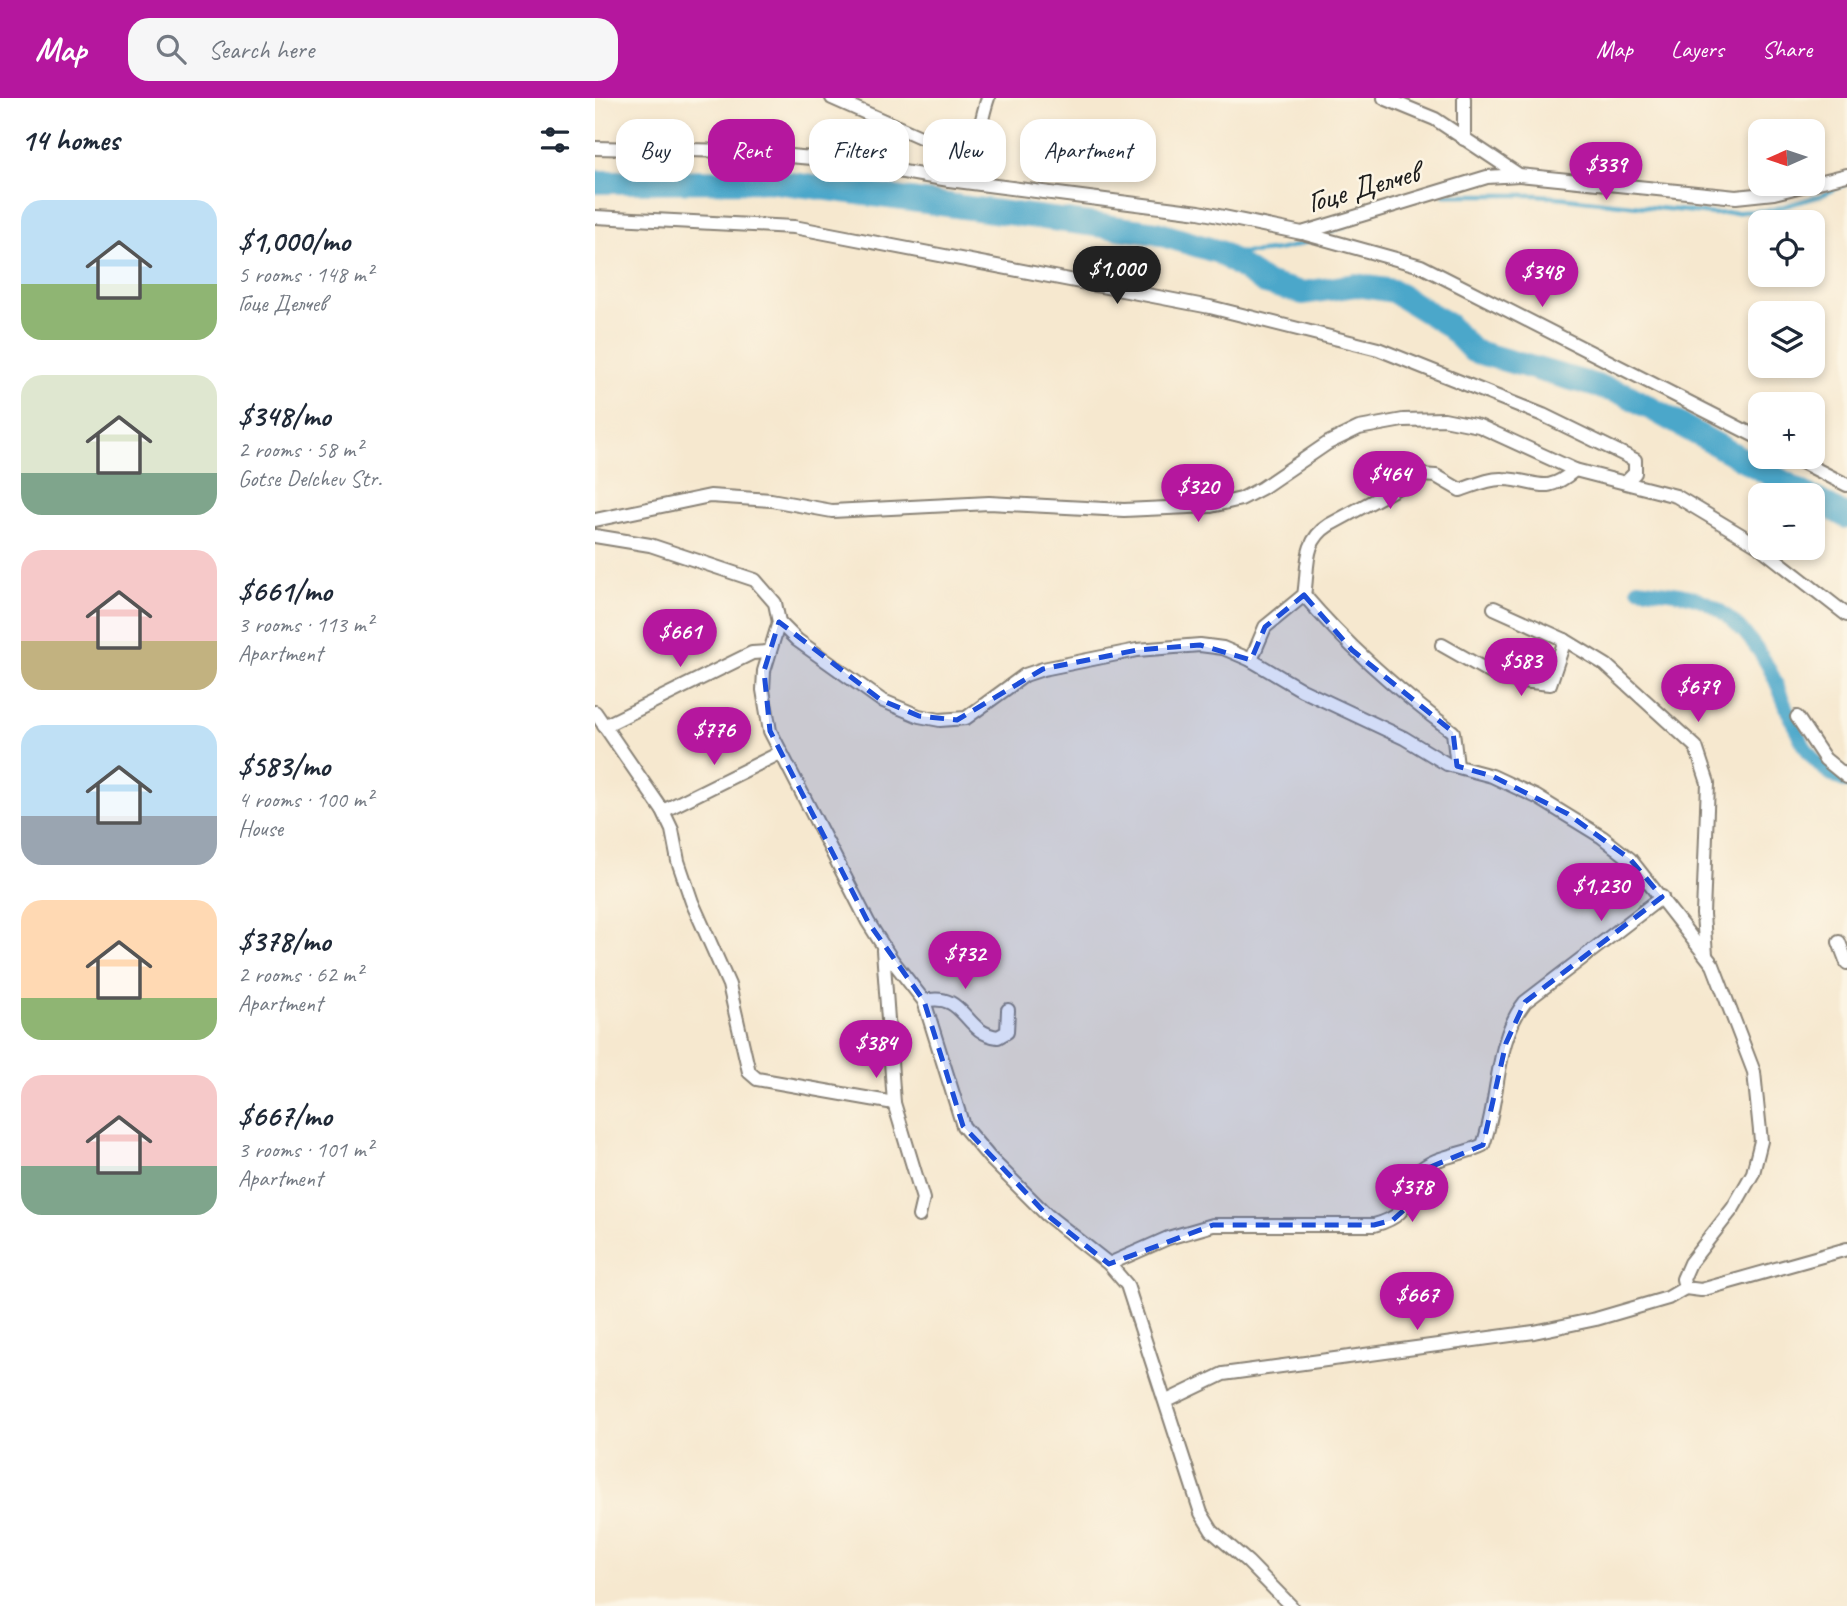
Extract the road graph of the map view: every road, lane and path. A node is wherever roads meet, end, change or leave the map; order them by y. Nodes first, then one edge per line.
1 (832, 98) edge
2 (988, 98) edge
3 (1384, 98) edge
4 (1464, 98) edge
5 (981, 119) edge
6 (923, 138) edge
7 (1464, 139) junction
8 (595, 148) edge
9 (1519, 175) junction
10 (1847, 175) edge
11 (923, 176) edge
12 (965, 182) edge
13 (595, 217) edge
14 (1302, 233) junction
15 (1748, 432) edge
16 (1815, 469) edge
17 (1575, 470) junction
18 (1626, 482) junction
19 (1847, 485) edge
20 (595, 520) edge
21 (595, 536) edge
22 (1748, 540) edge
23 (1776, 560) edge
24 (1304, 595) junction
25 (1494, 608) dead end
26 (1847, 615) edge
27 (779, 622) junction
28 (1565, 640) junction
29 (1442, 645) dead end
30 (768, 652) junction
31 (1251, 660) junction
32 (595, 712) edge
33 (1797, 717) dead end
34 (604, 726) junction
35 (780, 753) junction
36 (1457, 766) junction
37 (1847, 777) edge
38 (663, 811) junction
39 (1662, 897) junction
40 (1839, 942) dead end
41 (883, 946) junction
42 (1706, 956) junction
43 (1847, 963) edge
44 (924, 1001) junction
45 (1008, 1010) dead end
46 (894, 1104) junction
47 (919, 1216) dead end
48 (1847, 1249) edge
49 (1109, 1264) junction
50 (1685, 1288) junction
51 (1167, 1401) junction
52 (1291, 1606) edge

1 - 6 street
2 - 5 street
3 - 7 street
4 - 7 street
7 - 9 street
8 - 11 street, Гоце Делчев
9 - 10 street, Гоце Делчев
9 - 14 street, Гоце Делчев
12 - 14 street, Гоце Делчев
13 - 18 street
14 - 15 street
16 - 19 street
17 - 18 street
17 - 20 street
17 - 24 street
18 - 22 street
21 - 27 street
23 - 26 street
24 - 31 street
24 - 36 street
25 - 28 street
27 - 30 street
27 - 31 street
28 - 29 street
28 - 42 street
30 - 34 street
30 - 35 street
31 - 36 street
32 - 34 street
33 - 37 street
34 - 38 street
35 - 38 street
35 - 41 street
36 - 39 street
38 - 46 street
39 - 42 street
39 - 49 street
40 - 43 street
41 - 44 street
41 - 46 street
42 - 50 street
44 - 45 street
44 - 49 street
46 - 47 street
48 - 50 street
49 - 51 street
50 - 51 street
51 - 52 street

